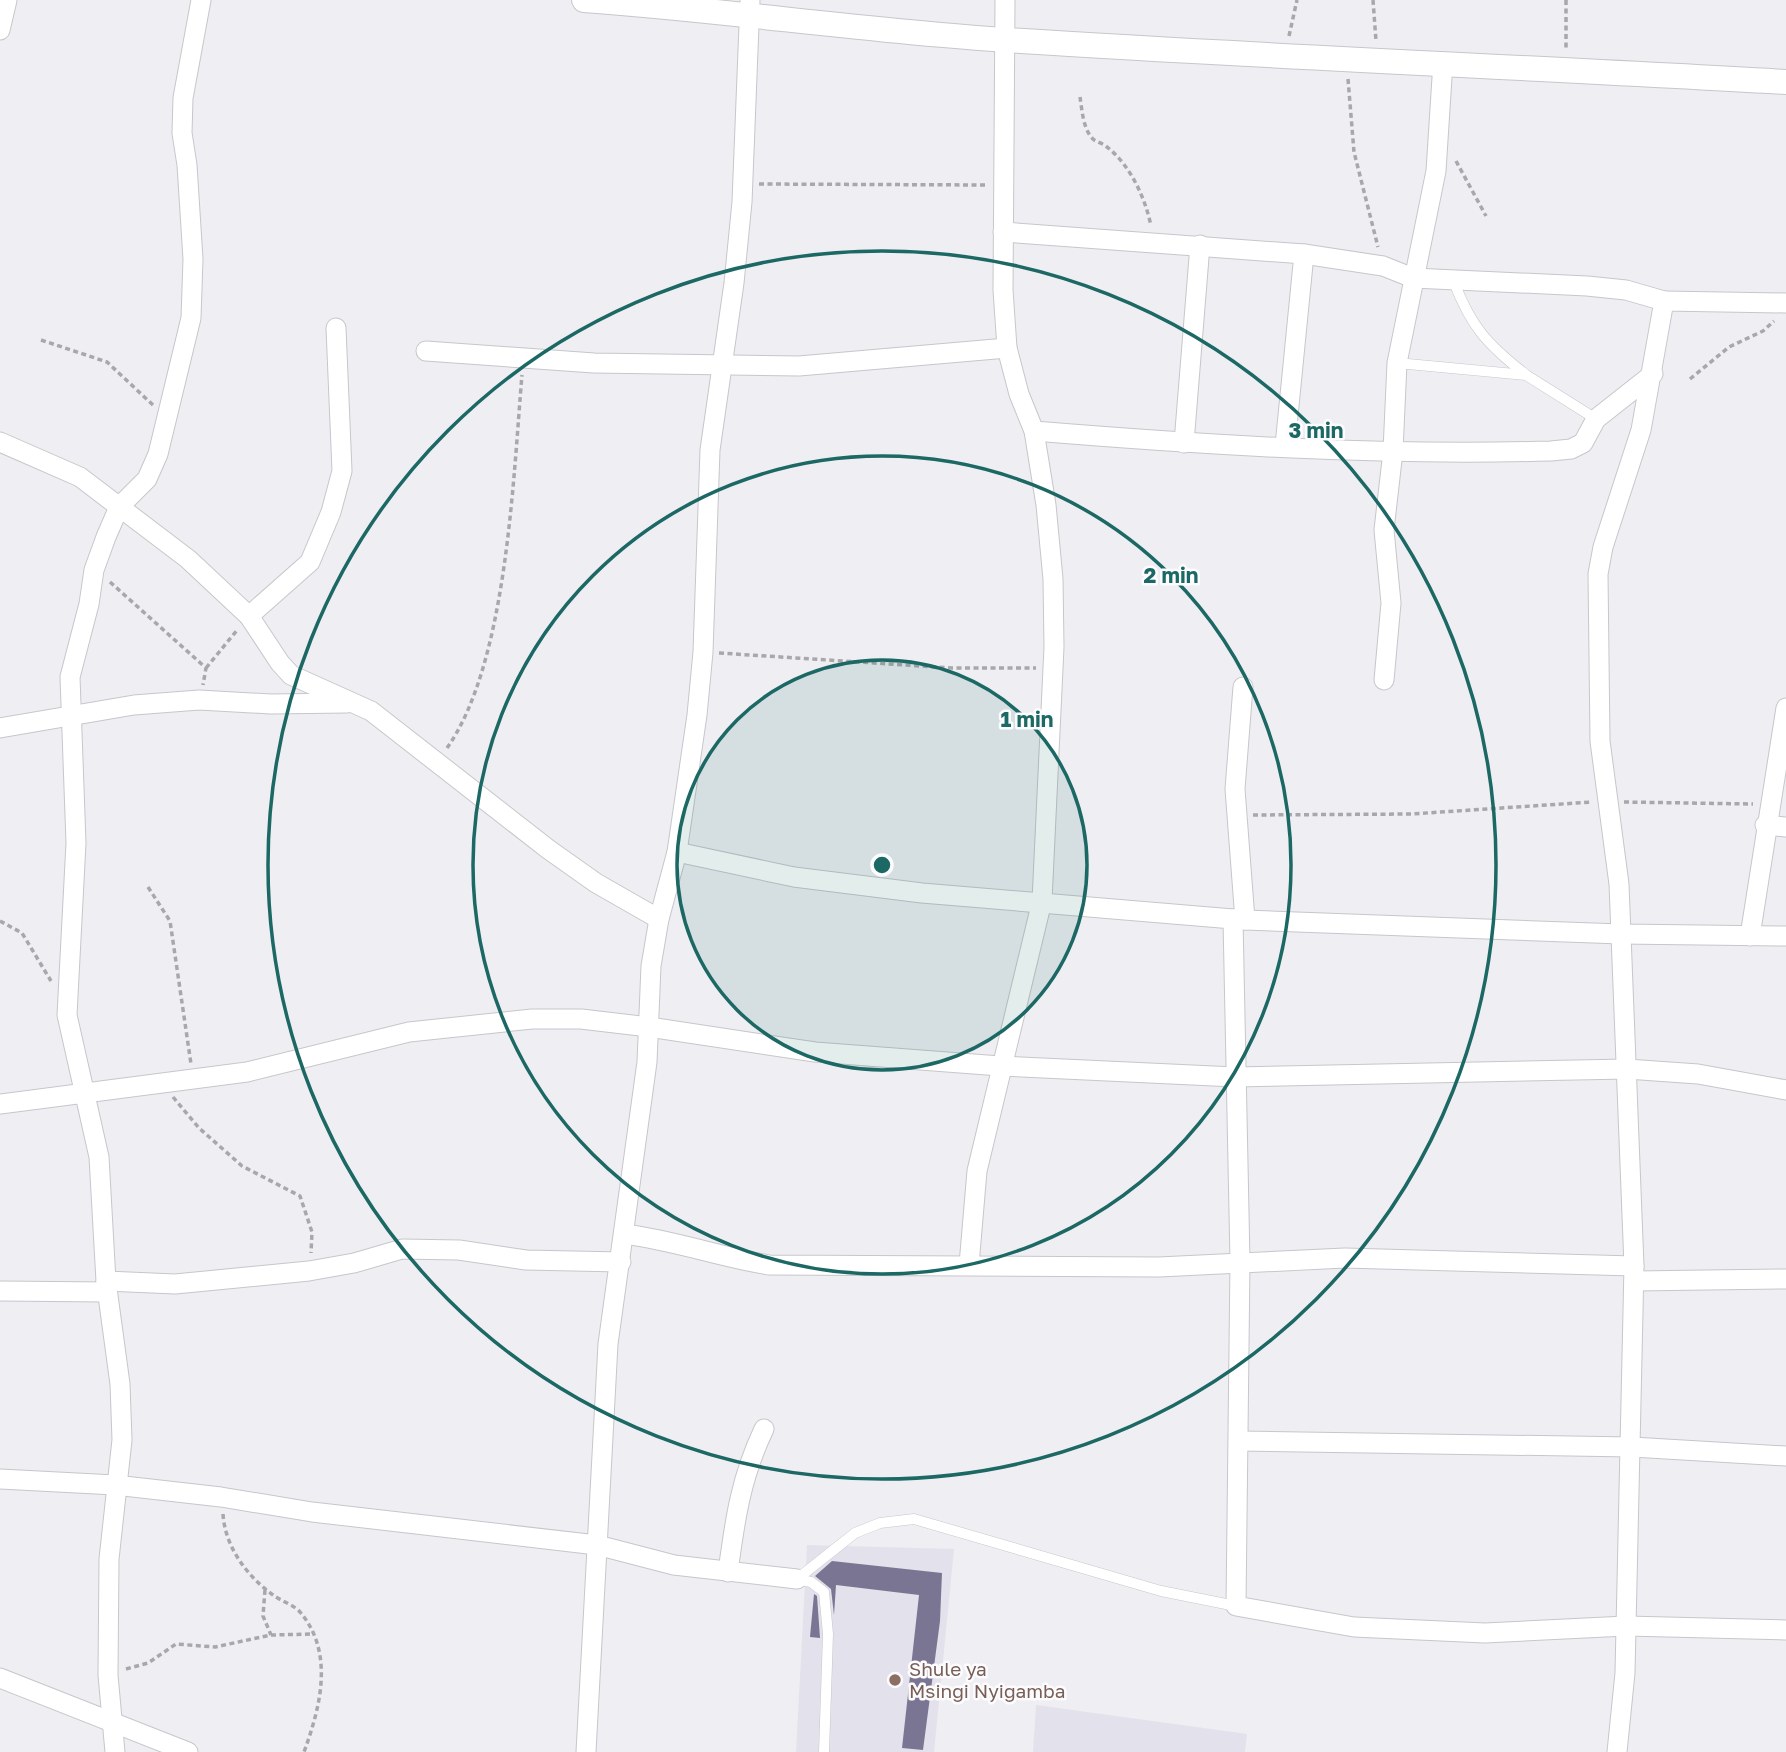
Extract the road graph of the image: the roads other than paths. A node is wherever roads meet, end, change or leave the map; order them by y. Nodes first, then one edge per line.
1 (7, 0) edge
2 (201, 0) edge
3 (584, 0) edge
4 (1005, 0) edge
5 (750, 8) edge
6 (0, 30) edge
7 (1004, 40) junction
8 (1443, 62) junction
9 (1786, 82) edge
10 (1003, 232) junction
11 (1200, 245) junction
12 (1304, 254) junction
13 (1413, 278) junction
14 (1454, 282) junction
15 (1664, 300) junction
16 (1781, 309) edge
17 (336, 328) dead end
18 (1007, 348) junction
19 (426, 351) dead end
20 (1397, 363) junction
21 (723, 364) junction
22 (1653, 373) junction
23 (1526, 375) junction
24 (1596, 419) junction
25 (1034, 431) junction
26 (0, 442) edge
27 (1184, 443) junction
28 (1285, 446) junction
29 (1393, 451) junction
30 (119, 507) junction
31 (249, 616) junction
32 (1384, 680) dead end
33 (1242, 687) dead end
34 (355, 702) junction
35 (1786, 708) edge
36 (70, 717) junction
37 (0, 727) edge
38 (1765, 825) junction
39 (1786, 827) edge
40 (677, 852) junction
41 (1042, 901) junction
42 (659, 919) junction
43 (1239, 920) junction
44 (1621, 934) junction
45 (1750, 936) junction
46 (1786, 936) edge
47 (649, 1027) junction
48 (1000, 1066) junction
49 (1627, 1069) junction
50 (1235, 1077) junction
51 (1786, 1090) edge
52 (86, 1095) junction
53 (0, 1104) edge
54 (624, 1234) junction
55 (1240, 1261) junction
56 (621, 1262) junction
57 (969, 1265) junction
58 (1634, 1274) junction
59 (1786, 1279) edge
60 (106, 1287) junction
61 (0, 1291) edge
62 (764, 1429) dead end
63 (1240, 1441) junction
64 (1632, 1447) junction
65 (1786, 1456) edge
66 (0, 1479) edge
67 (115, 1485) junction
68 (597, 1545) junction
69 (728, 1572) junction
70 (797, 1579) junction
71 (1236, 1606) junction
72 (1626, 1626) junction
73 (1786, 1630) edge
74 (0, 1678) edge
75 (113, 1724) junction
76 (115, 1752) edge
77 (188, 1752) edge
78 (586, 1752) edge
79 (824, 1752) edge
80 (1617, 1752) edge

1 - 6 street
2 - 30 street
3 - 5 street
4 - 7 street
5 - 7 street
5 - 21 street
7 - 8 street
7 - 10 street
8 - 9 street
8 - 13 street
10 - 11 street
10 - 18 street
11 - 12 street
11 - 27 street
12 - 13 street
12 - 28 street
13 - 14 street
13 - 20 street
14 - 15 street
14 - 23 lane
15 - 16 street
15 - 22 street
17 - 31 street
18 - 21 street
18 - 25 street
19 - 21 street
20 - 23 lane
20 - 29 street
21 - 40 street
22 - 24 street
22 - 44 street
23 - 24 lane
24 - 29 street
25 - 27 street
25 - 41 street
26 - 30 street
27 - 28 street
28 - 29 street
29 - 32 street
30 - 31 street
30 - 36 street
31 - 34 street
33 - 43 street
34 - 36 street
34 - 42 street
35 - 38 street
36 - 37 street
36 - 52 street
38 - 39 street
38 - 45 street
40 - 41 street
40 - 42 street
41 - 43 street
41 - 48 street
42 - 47 street
43 - 44 street
43 - 50 street
44 - 45 street
44 - 49 street
45 - 46 street
47 - 48 street
47 - 52 street
47 - 54 street
48 - 50 street
48 - 57 street
49 - 50 street
49 - 51 street
49 - 58 street
50 - 55 street
52 - 53 street
52 - 60 street
54 - 56 street
54 - 57 street
55 - 57 street
55 - 58 street
55 - 63 street
56 - 60 street
56 - 68 street
58 - 59 street
58 - 64 street
60 - 61 street
60 - 67 street
62 - 69 street
63 - 64 street
63 - 71 street
64 - 65 street
64 - 72 street
66 - 67 street
67 - 68 street
67 - 75 street
68 - 69 street
68 - 78 street
69 - 70 street
70 - 71 lane
70 - 79 lane
71 - 72 street
72 - 73 street
72 - 80 street
74 - 75 street
75 - 76 street
75 - 77 street

